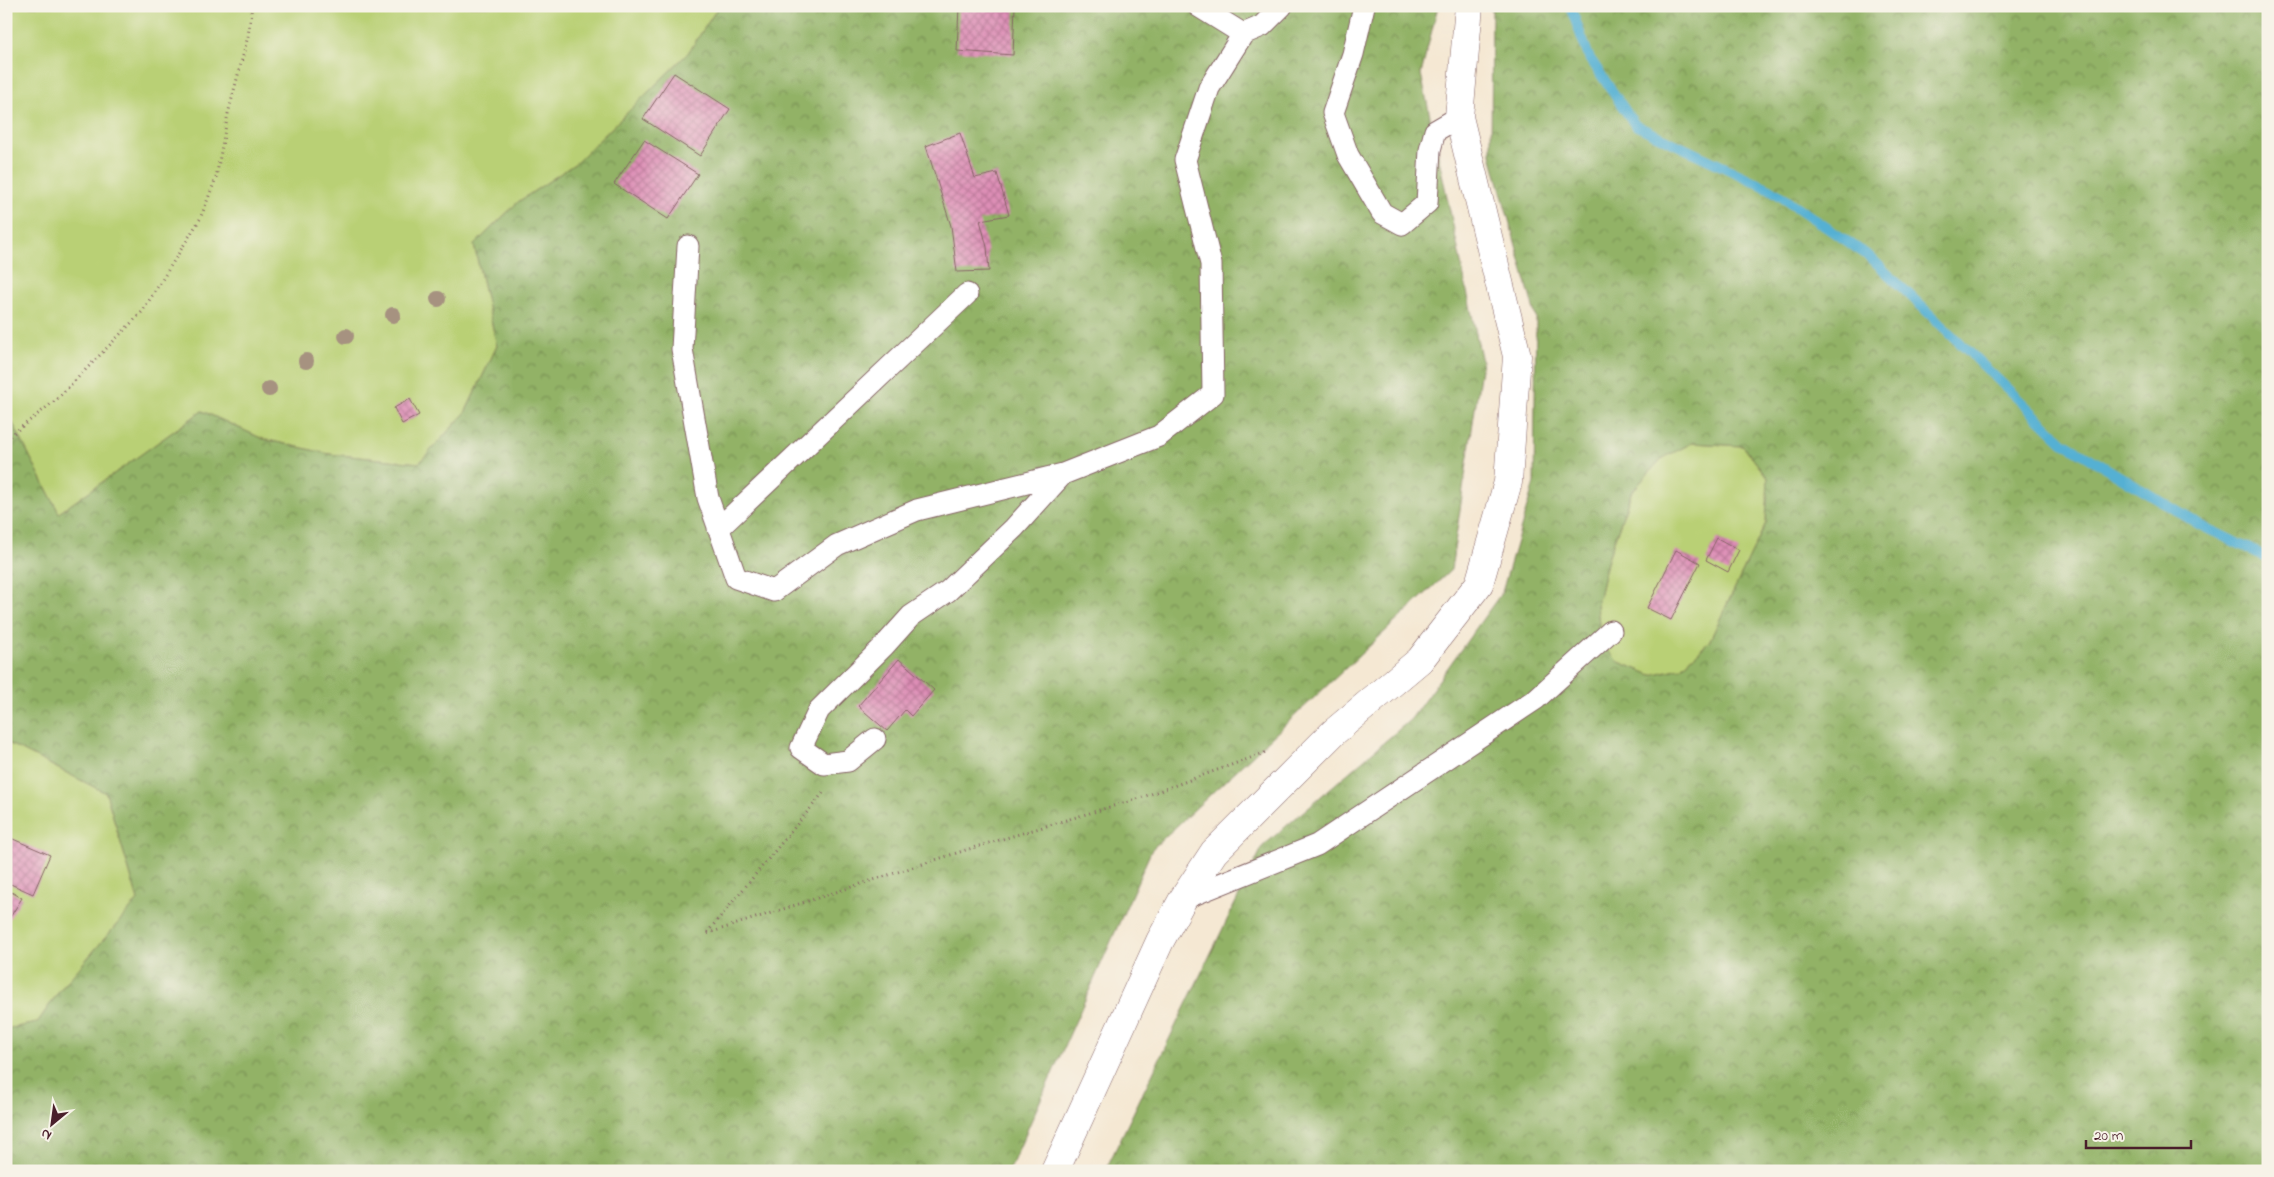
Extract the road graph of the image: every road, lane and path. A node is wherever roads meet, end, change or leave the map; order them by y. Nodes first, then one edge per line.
1 (252, 6) edge
2 (1198, 6) edge
3 (1282, 6) edge
4 (1364, 6) edge
5 (1469, 6) edge
6 (1243, 34) junction
7 (1459, 118) junction
8 (688, 246) dead end
9 (967, 294) dead end
10 (6, 439) edge
11 (1063, 474) junction
12 (718, 528) junction
13 (1611, 631) dead end
14 (875, 740) dead end
15 (1274, 750) dead end
16 (848, 761) junction
17 (1183, 899) junction
18 (1055, 1171) edge

1 - 10 path
2 - 6 lane
3 - 6 lane
4 - 7 lane
5 - 7 street
6 - 11 lane
7 - 17 street
8 - 12 lane
9 - 12 lane
11 - 12 lane
11 - 16 lane
13 - 17 lane
14 - 16 lane
15 - 16 path
17 - 18 street

